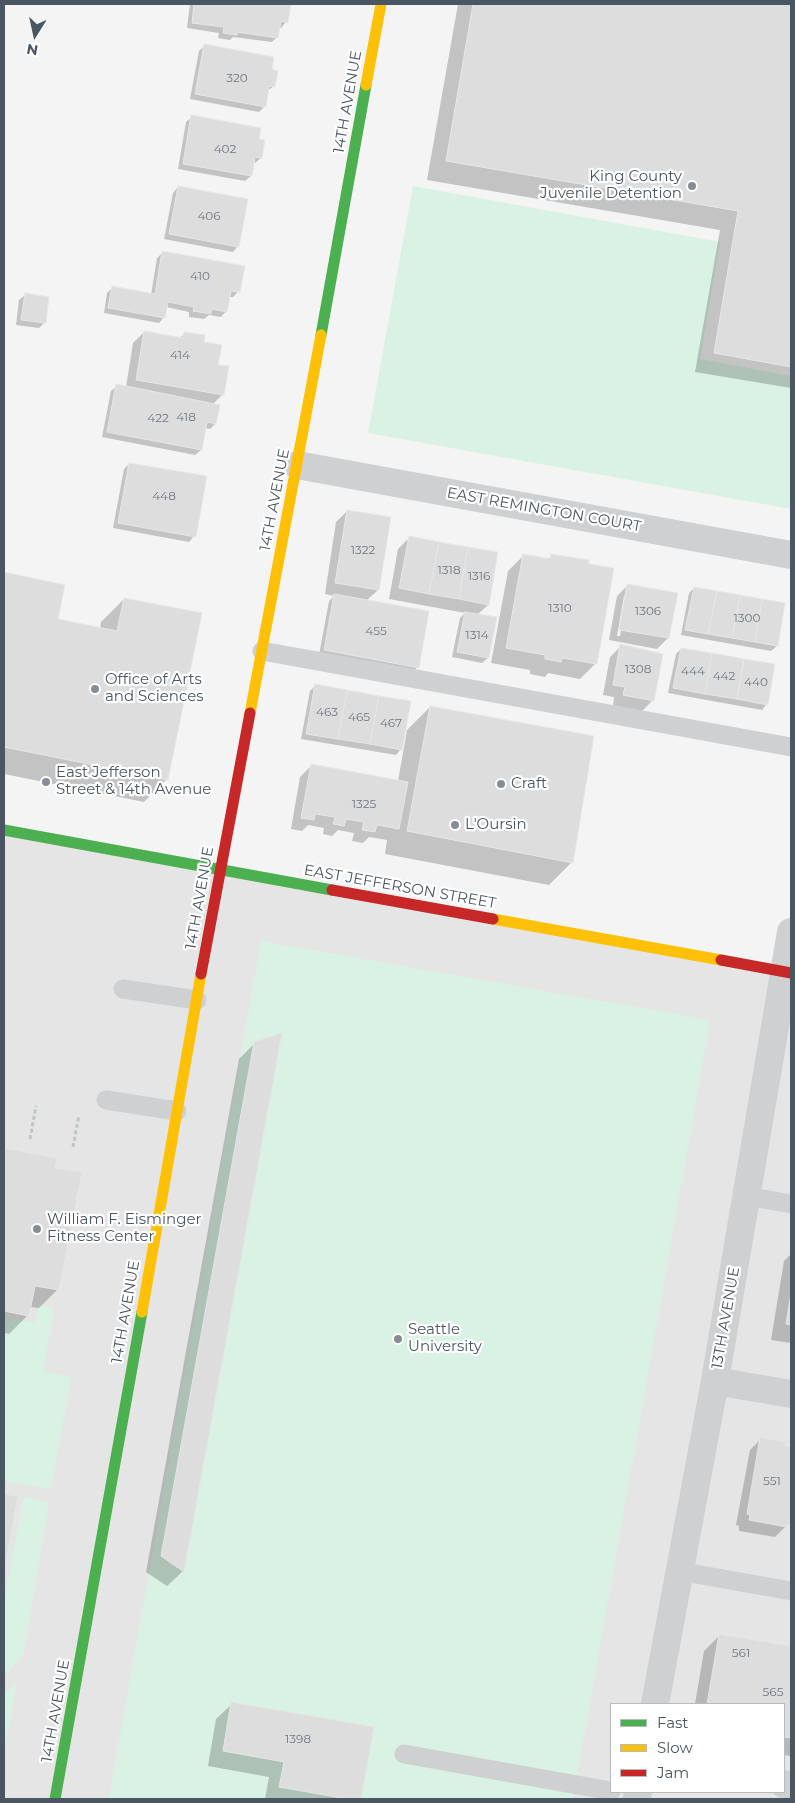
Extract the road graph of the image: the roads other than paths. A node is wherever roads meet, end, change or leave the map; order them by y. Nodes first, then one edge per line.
1 (381, 4) edge
2 (297, 465) junction
3 (791, 555) edge
4 (262, 651) junction
5 (791, 747) edge
6 (4, 830) edge
7 (220, 870) junction
8 (791, 932) edge
9 (788, 973) edge
10 (123, 989) dead end
11 (197, 1000) junction
12 (106, 1100) dead end
13 (177, 1111) junction
14 (747, 1196) junction
15 (791, 1204) edge
16 (715, 1380) junction
17 (791, 1394) edge
18 (680, 1571) junction
19 (791, 1591) edge
20 (655, 1703) edge
21 (404, 1754) dead end
22 (610, 1791) edge
23 (55, 1799) edge

1 - 2 street, 14TH AVENUE
2 - 3 street, EAST REMINGTON COURT
2 - 4 street, 14TH AVENUE
4 - 5 lane
4 - 7 street, 14TH AVENUE
6 - 7 street, EAST JEFFERSON STREET
7 - 9 street, EAST JEFFERSON STREET
7 - 11 street, 14TH AVENUE
8 - 9 street, 13TH AVENUE
9 - 14 street, 13TH AVENUE
10 - 11 lane
11 - 13 street, 14TH AVENUE
12 - 13 lane
13 - 23 street, 14TH AVENUE
14 - 15 lane
14 - 16 street, 13TH AVENUE
16 - 17 street
16 - 18 street, 13TH AVENUE
18 - 19 lane
18 - 20 street, 13TH AVENUE
21 - 22 lane

